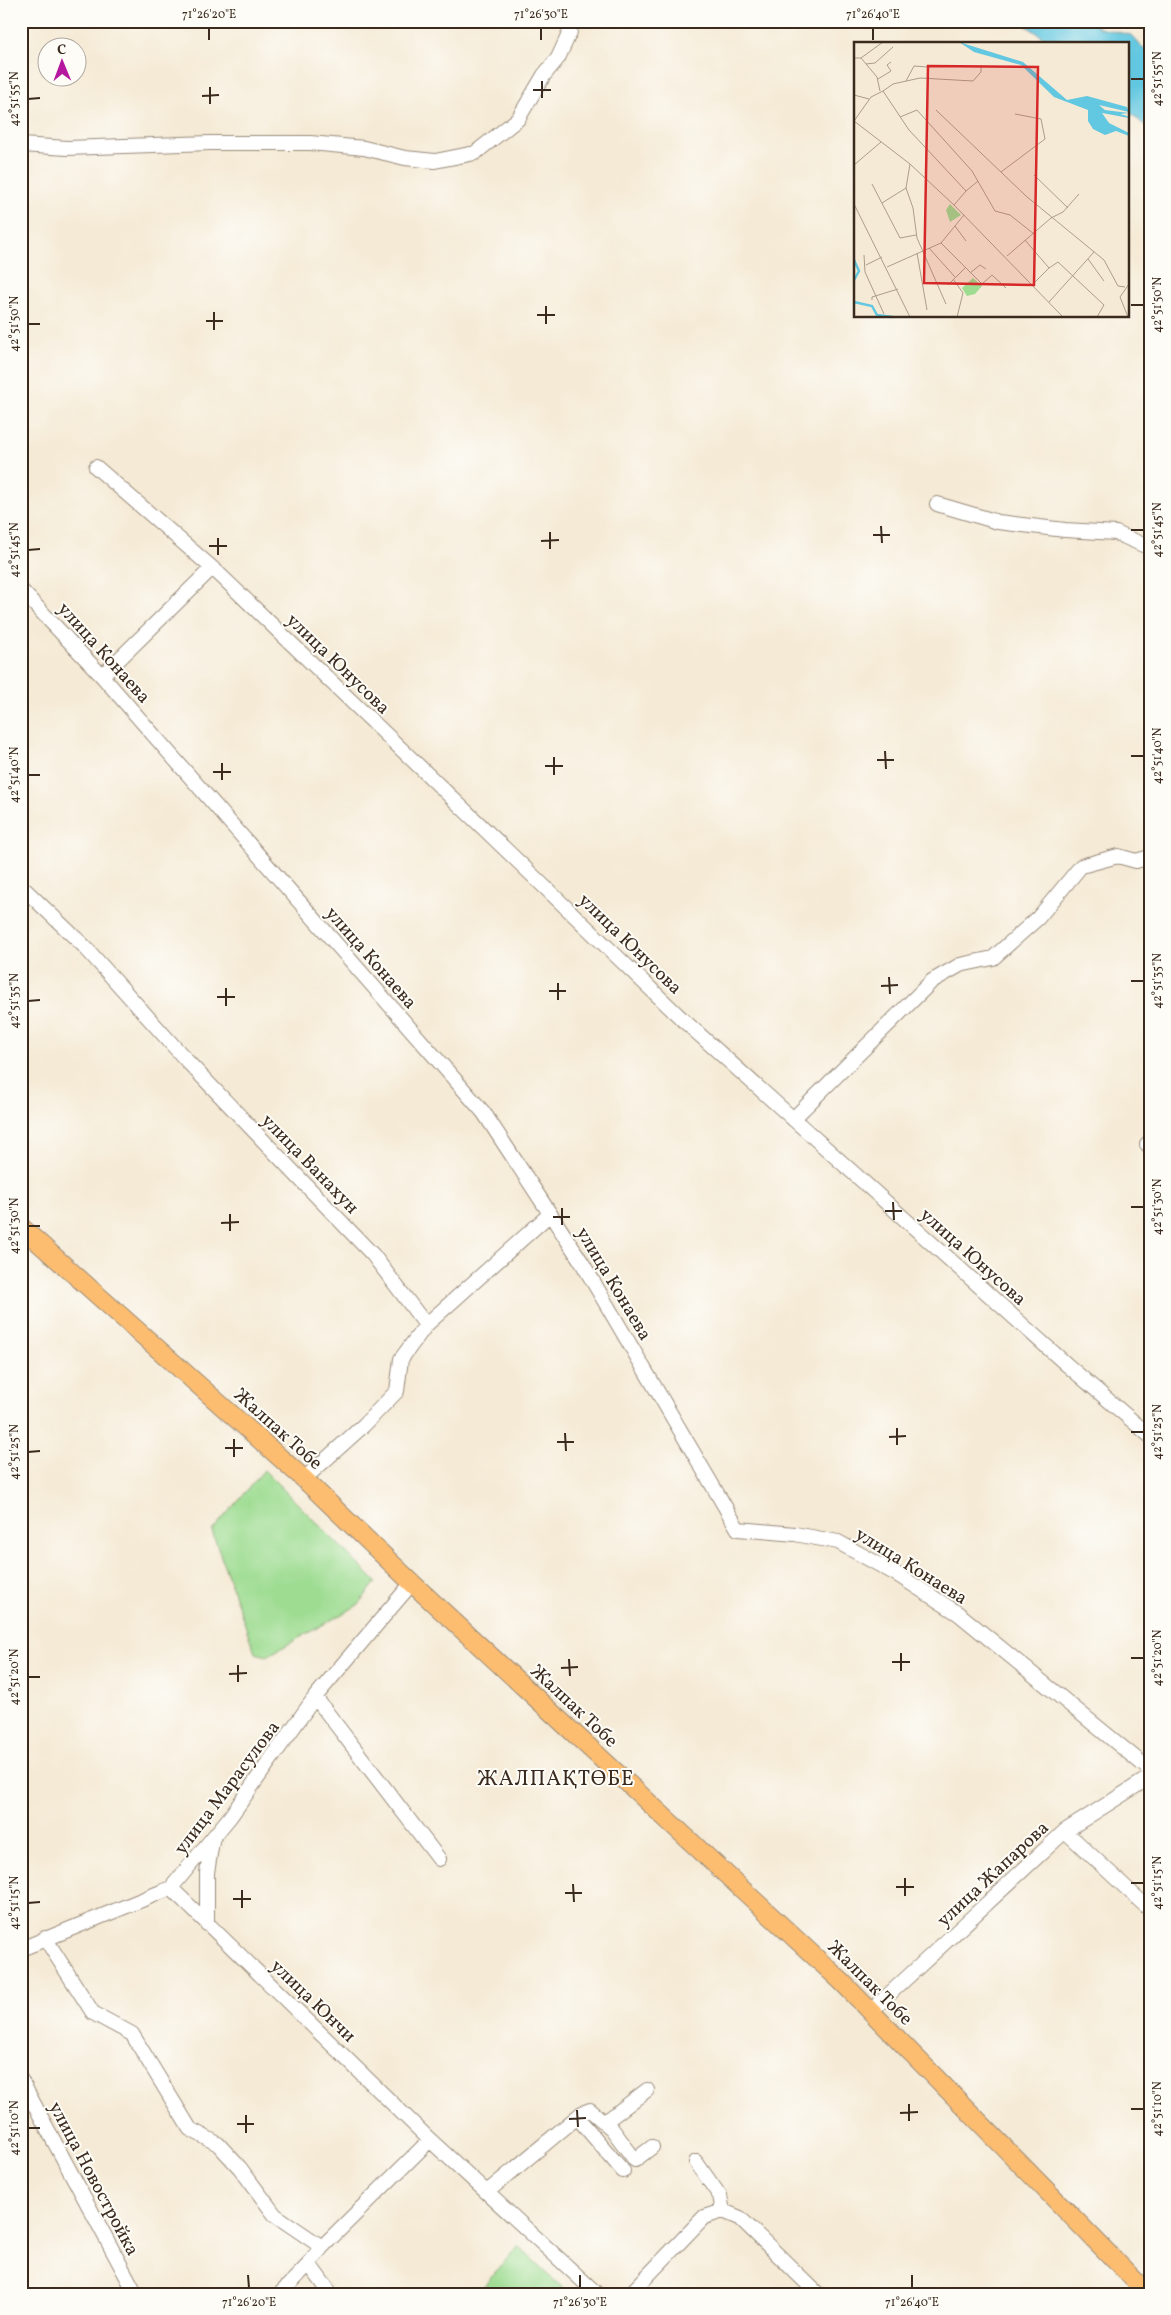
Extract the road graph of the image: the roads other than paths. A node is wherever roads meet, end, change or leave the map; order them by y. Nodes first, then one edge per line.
1 (569, 21) edge
2 (21, 145) edge
3 (96, 467) dead end
4 (937, 504) dead end
5 (1150, 548) edge
6 (212, 568) junction
7 (21, 590) edge
8 (102, 676) junction
9 (1150, 857) edge
10 (21, 886) edge
11 (793, 1119) junction
12 (550, 1214) junction
13 (21, 1227) edge
14 (426, 1325) junction
15 (1150, 1436) edge
16 (304, 1479) junction
17 (412, 1583) junction
18 (315, 1697) junction
19 (1150, 1770) edge
20 (1150, 1777) edge
21 (1066, 1831) junction
22 (212, 1840) junction
23 (439, 1859) dead end
24 (171, 1888) junction
25 (1150, 1910) edge
26 (207, 1924) junction
27 (45, 1938) junction
28 (21, 1949) edge
29 (871, 2011) junction
30 (21, 2080) edge
31 (647, 2090) dead end
32 (577, 2117) junction
33 (604, 2122) junction
34 (430, 2140) junction
35 (652, 2147) dead end
36 (696, 2162) dead end
37 (623, 2171) dead end
38 (487, 2192) junction
39 (723, 2212) junction
40 (322, 2246) junction
41 (309, 2264) junction
42 (136, 2294) edge
43 (280, 2294) edge
44 (331, 2294) edge
45 (596, 2294) edge
46 (630, 2294) edge
47 (818, 2294) edge
48 (1148, 2294) edge

1 - 2 street
3 - 6 street, улица Юнусова
4 - 5 street
6 - 8 street
6 - 11 street, улица Юнусова
7 - 8 street, улица Конаева
8 - 12 street, улица Конаева
9 - 11 street
10 - 14 street, улица Ванахун
11 - 15 street, улица Юнусова
12 - 14 street
12 - 19 street, улица Конаева
13 - 16 main road, Жалпак Тобе
14 - 16 street
16 - 17 main road, Жалпак Тобе
17 - 18 street, улица Марасулова
17 - 29 main road, Жалпак Тобе
18 - 22 street, улица Марасулова
18 - 23 street
20 - 21 street, улица Жапарова
21 - 25 street
21 - 29 street, улица Жапарова
22 - 24 street, улица Марасулова
22 - 26 street
24 - 26 street, улица Юнчи
24 - 27 street, улица Марасулова
26 - 34 street, улица Юнчи
27 - 28 street, улица Марасулова
27 - 40 street
29 - 48 main road, Жалпак Тобе
30 - 42 street, улица Новостройка
31 - 33 street
32 - 33 street
32 - 37 street
32 - 38 street
33 - 35 street
34 - 38 street, улица Юнчи
34 - 40 street
36 - 39 street
38 - 45 street, улица Юнчи
39 - 46 street
39 - 47 street
40 - 41 street
41 - 43 street
41 - 44 street

